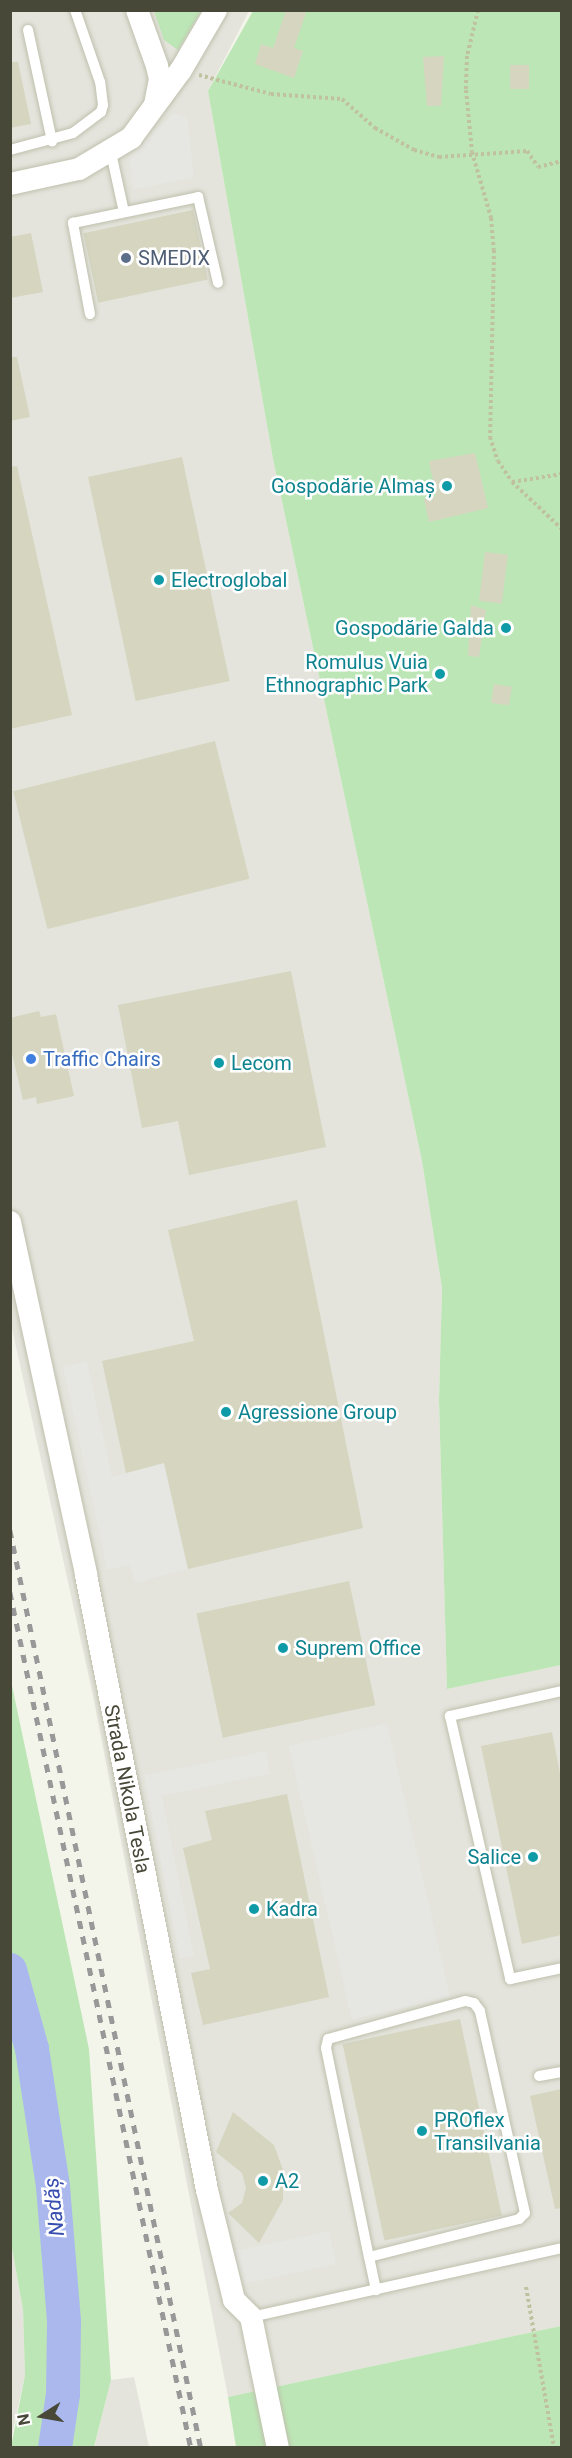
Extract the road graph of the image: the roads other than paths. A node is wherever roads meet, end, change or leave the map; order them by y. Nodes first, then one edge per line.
1 (75, 10) edge
2 (137, 10) edge
3 (216, 10) edge
4 (28, 30) dead end
5 (153, 112) junction
6 (52, 141) junction
7 (10, 150) edge
8 (111, 153) junction
9 (10, 184) edge
10 (124, 212) junction
11 (218, 283) dead end
12 (90, 315) dead end
13 (10, 1222) edge
14 (561, 1691) edge
15 (561, 1968) edge
16 (561, 2072) edge
17 (539, 2076) dead end
18 (561, 2248) edge
19 (369, 2257) junction
20 (376, 2289) junction
21 (251, 2317) junction
22 (278, 2448) edge

1 - 6 lane
2 - 5 street
3 - 5 street
4 - 6 lane
5 - 8 street
6 - 7 lane
8 - 9 street
8 - 10 lane
10 - 11 lane
10 - 12 lane
13 - 21 street, Strada Nikola Tesla
14 - 15 lane
16 - 17 lane
18 - 20 lane
19 - 19 lane
19 - 20 lane
20 - 21 lane
21 - 22 street, Strada Nikola Tesla

